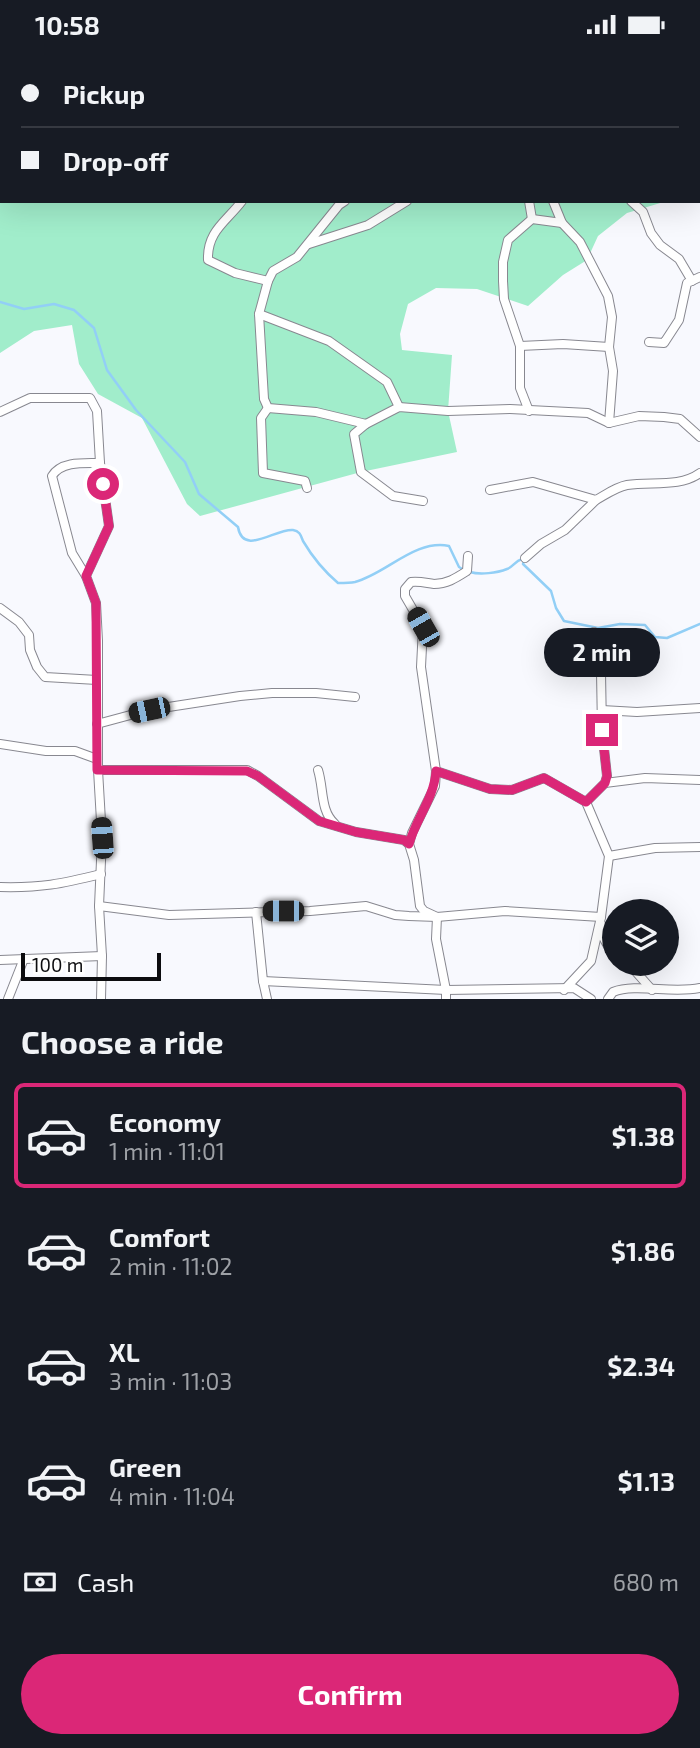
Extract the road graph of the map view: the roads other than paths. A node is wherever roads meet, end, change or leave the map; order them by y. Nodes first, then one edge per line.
1 (240, 203) edge
2 (342, 203) edge
3 (404, 203) edge
4 (529, 203) edge
5 (633, 203) edge
6 (554, 204) edge
7 (532, 219) junction
8 (562, 223) junction
9 (309, 244) junction
10 (696, 279) edge
11 (268, 281) junction
12 (259, 314) junction
13 (649, 342) dead end
14 (520, 346) junction
15 (609, 347) junction
16 (400, 407) junction
17 (268, 408) junction
18 (529, 411) junction
19 (0, 412) edge
20 (609, 423) junction
21 (366, 424) junction
22 (700, 437) edge
23 (100, 463) junction
24 (700, 473) edge
25 (307, 488) dead end
26 (490, 490) dead end
27 (596, 500) junction
28 (423, 501) dead end
29 (468, 556) dead end
30 (525, 558) dead end
31 (86, 576) junction
32 (0, 608) edge
33 (594, 632) dead end
34 (97, 680) junction
35 (355, 697) dead end
36 (700, 708) edge
37 (602, 710) junction
38 (97, 724) junction
39 (0, 744) edge
40 (97, 759) junction
41 (97, 770) junction
42 (318, 770) dead end
43 (436, 771) junction
44 (700, 780) edge
45 (605, 783) junction
46 (586, 802) junction
47 (337, 827) junction
48 (409, 844) junction
49 (700, 847) edge
50 (609, 856) junction
51 (101, 873) junction
52 (0, 887) edge
53 (99, 906) junction
54 (257, 912) junction
55 (437, 917) junction
56 (601, 917) junction
57 (602, 926) edge
58 (102, 956) junction
59 (0, 960) edge
60 (23, 961) junction
61 (640, 976) edge
62 (262, 981) junction
63 (700, 988) edge
64 (564, 989) junction
65 (652, 990) junction
66 (446, 994) edge
67 (9, 999) edge
68 (101, 999) edge
69 (267, 999) edge
70 (591, 999) edge
71 (608, 999) edge

1 - 11 street
2 - 9 street
3 - 9 street
4 - 7 street
5 - 10 street
6 - 8 street
7 - 8 street
7 - 14 street
8 - 15 street
9 - 11 street
10 - 13 street
11 - 12 street
12 - 16 street
12 - 17 street
14 - 15 street
14 - 18 street
15 - 20 street
16 - 18 street
16 - 21 street
17 - 21 street
17 - 25 street
18 - 20 street
19 - 23 street
20 - 22 street
21 - 28 street
23 - 31 street
23 - 31 street
24 - 27 street
26 - 27 street
27 - 30 street
29 - 43 street
31 - 34 street
32 - 34 street
33 - 37 street
34 - 38 street
35 - 38 street
36 - 37 street
37 - 45 street
38 - 40 street
39 - 40 street
40 - 41 street
41 - 47 street
41 - 51 street
42 - 47 street
43 - 46 street
43 - 48 street
44 - 45 street
45 - 46 street
46 - 50 street
47 - 48 street
48 - 55 street
49 - 50 street
50 - 56 street
51 - 52 street
51 - 53 street
53 - 54 street
53 - 58 street
54 - 55 street
54 - 62 street
55 - 56 street
55 - 66 street
56 - 57 street
56 - 64 street
58 - 60 street
58 - 68 street
59 - 60 street
60 - 67 street
61 - 65 street
62 - 66 street
62 - 69 street
63 - 65 street
64 - 66 street
64 - 70 street
65 - 71 street

